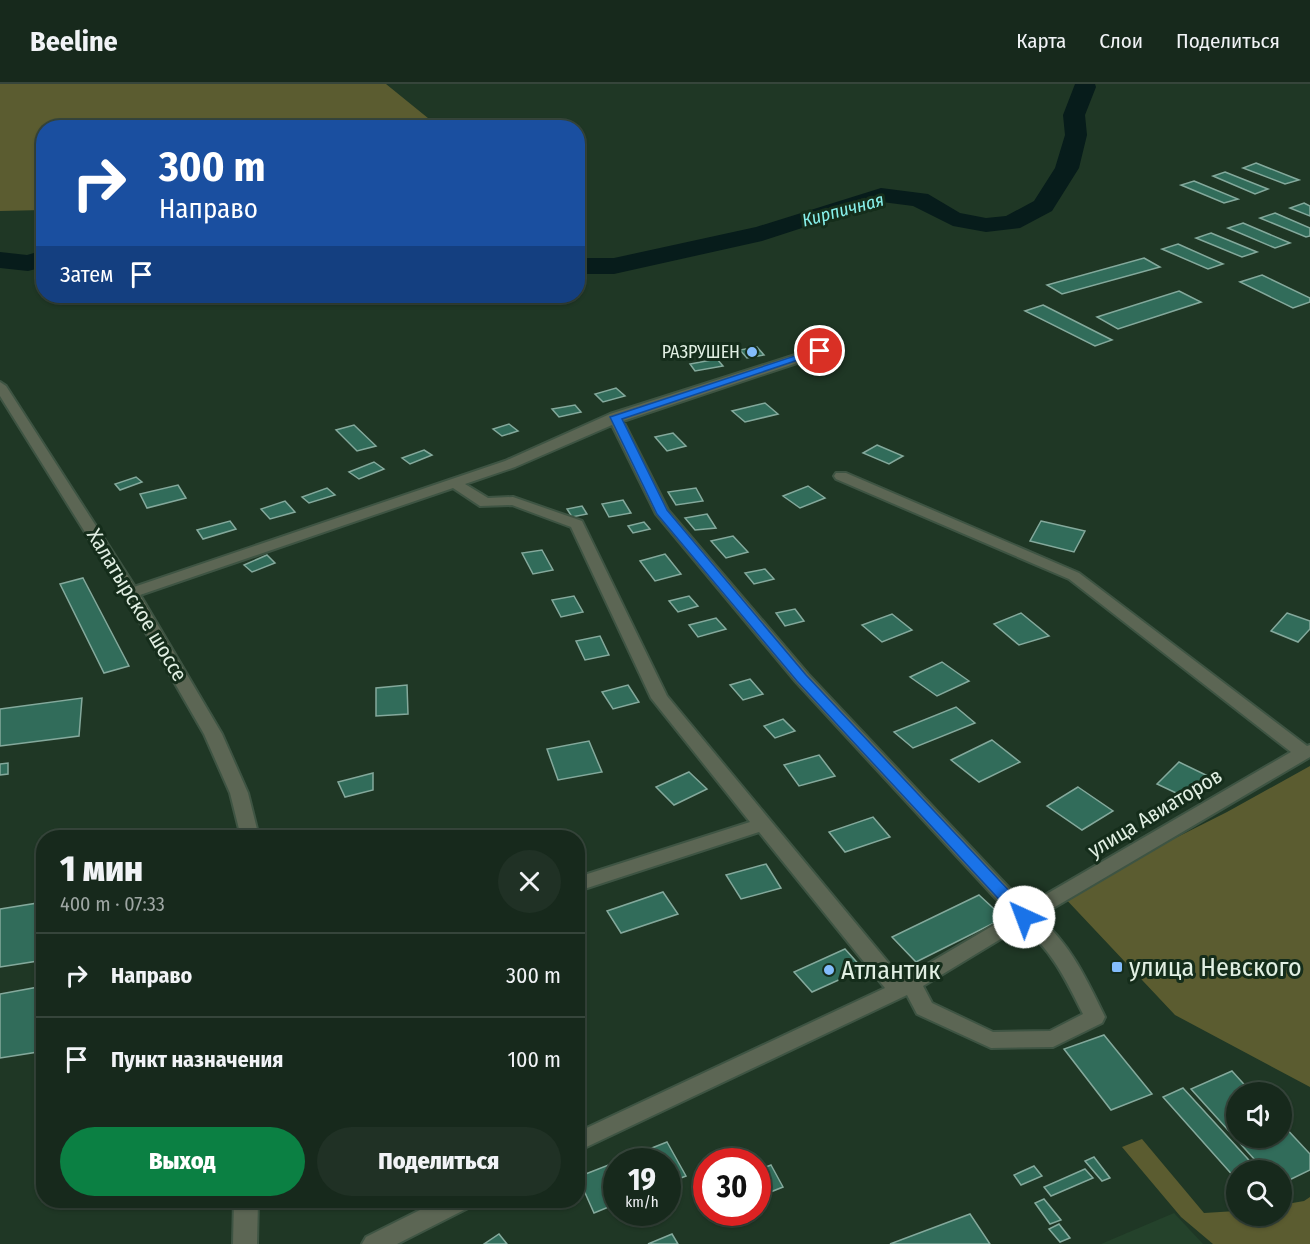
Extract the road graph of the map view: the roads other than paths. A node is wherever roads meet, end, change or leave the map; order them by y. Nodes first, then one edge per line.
1 (820, 351) dead end
2 (0, 386) edge
3 (615, 417) junction
4 (841, 476) dead end
5 (454, 483) junction
6 (131, 593) junction
7 (1307, 752) edge
8 (763, 824) junction
9 (248, 830) edge
10 (585, 882) edge
11 (1024, 917) junction
12 (905, 986) junction
13 (585, 1139) edge
14 (246, 1208) edge
15 (446, 1208) edge
16 (245, 1244) edge
17 (374, 1244) edge

1 - 3 street
2 - 6 street, Халатырское шоссе
3 - 5 street
3 - 11 street
4 - 7 street
5 - 6 street
5 - 8 street
6 - 9 street, Халатырское шоссе
7 - 11 street, улица Авиаторов
8 - 10 street
8 - 12 street
11 - 12 street
11 - 12 street
12 - 13 street
14 - 16 street
15 - 17 street

